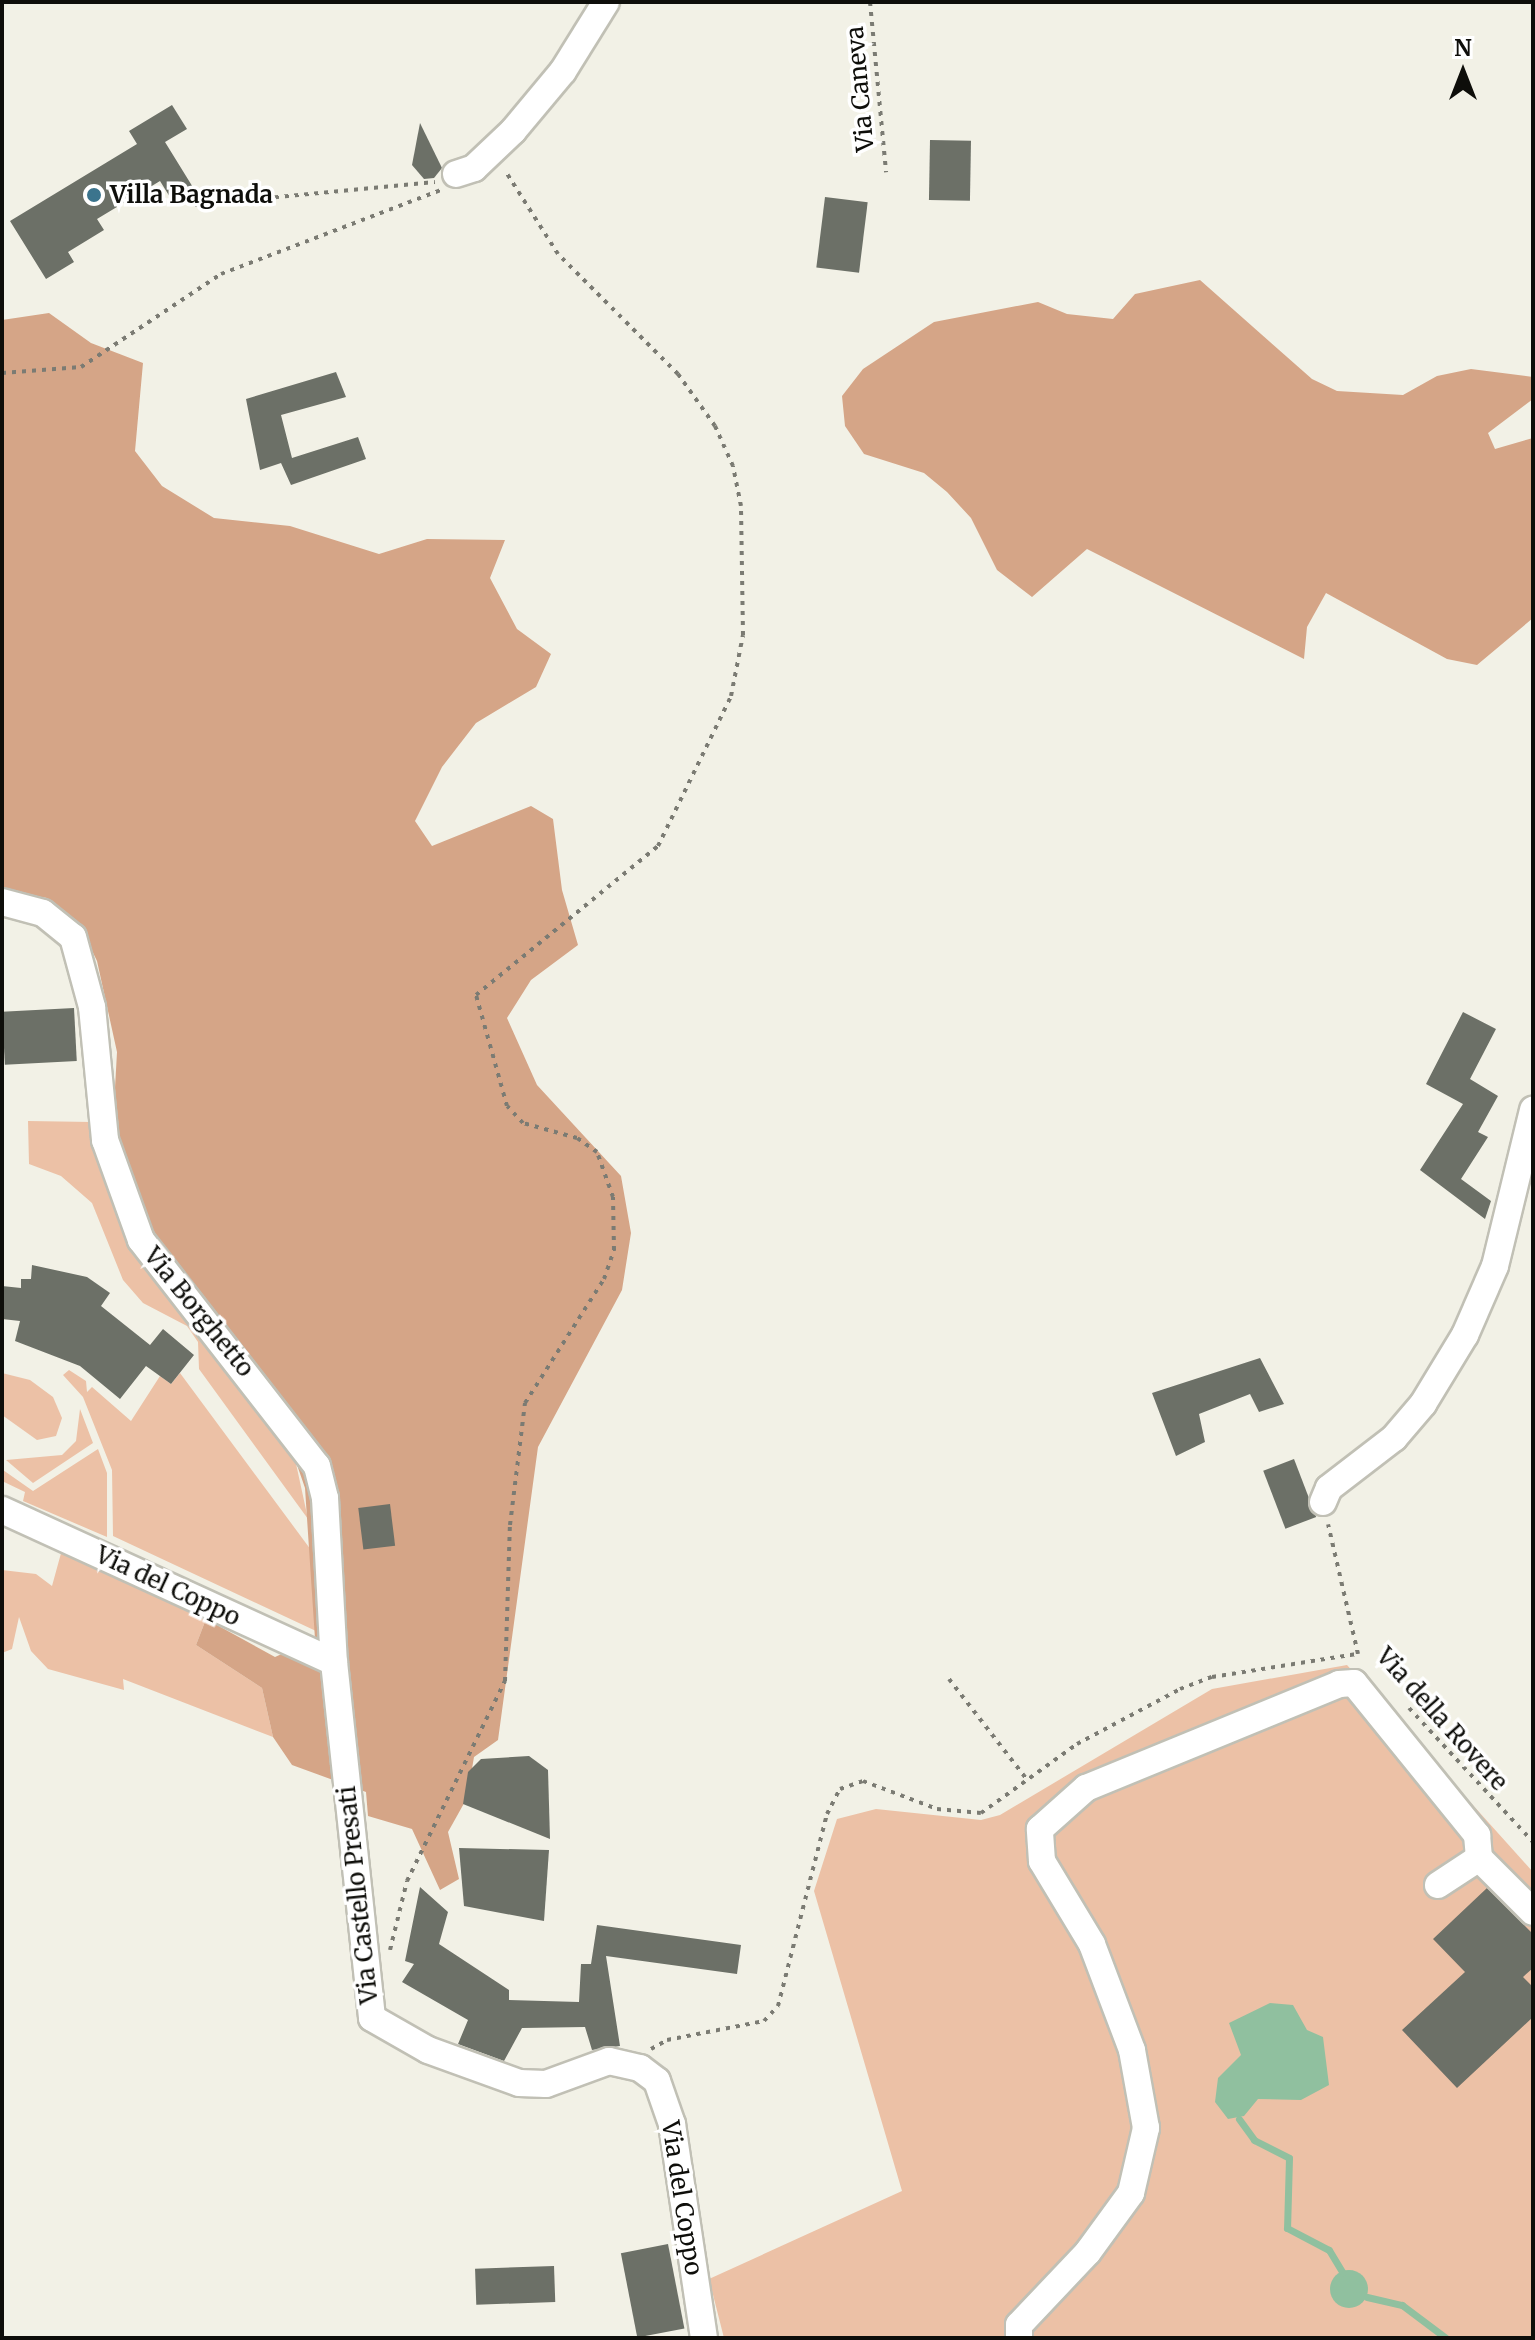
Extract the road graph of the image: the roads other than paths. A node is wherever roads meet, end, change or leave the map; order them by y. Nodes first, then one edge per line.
1 (606, 2) edge
2 (456, 174) road end
3 (2, 902) edge
4 (1533, 1110) edge
5 (1323, 1502) road end
6 (2, 1510) edge
7 (334, 1662) junction
8 (1479, 1858) junction
9 (1438, 1885) dead end
10 (1533, 1912) edge
11 (640, 2068) joint
12 (704, 2338) edge
13 (1019, 2338) edge

1 - 2 street
3 - 7 street, Via Borghetto
4 - 5 street
6 - 7 street, Via del Coppo
7 - 11 street, Via Castello Presati
8 - 9 street
8 - 10 street
8 - 13 street
11 - 12 street, Via del Coppo

